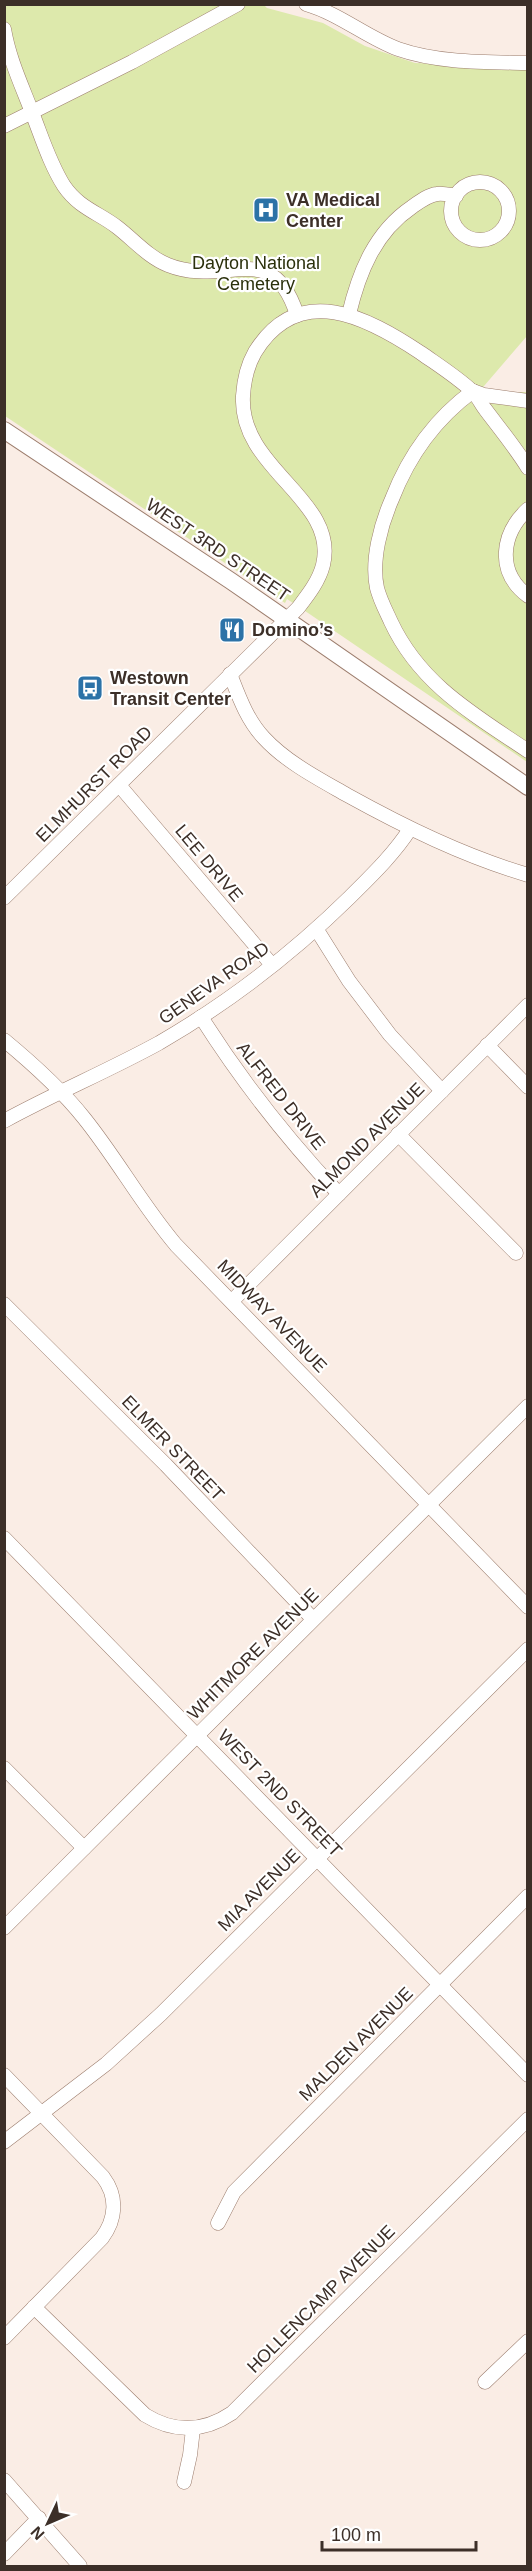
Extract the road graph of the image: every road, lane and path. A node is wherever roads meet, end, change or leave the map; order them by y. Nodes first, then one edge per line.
1 (238, 4) edge
2 (306, 4) edge
3 (4, 29) edge
4 (528, 63) edge
5 (33, 114) junction
6 (4, 126) edge
7 (456, 196) junction
8 (349, 314) junction
9 (297, 315) junction
10 (473, 391) junction
11 (528, 401) edge
12 (4, 430) edge
13 (528, 468) edge
14 (528, 509) edge
15 (528, 596) edge
16 (287, 620) junction
17 (230, 674) junction
18 (528, 751) edge
19 (119, 785) junction
20 (528, 787) edge
21 (410, 829) junction
22 (528, 874) edge
23 (4, 898) edge
24 (317, 930) junction
25 (272, 965) junction
26 (528, 1005) edge
27 (201, 1017) junction
28 (4, 1040) edge
29 (487, 1045) junction
30 (528, 1087) edge
31 (442, 1091) junction
32 (60, 1092) junction
33 (4, 1121) edge
34 (398, 1134) junction
35 (339, 1194) junction
36 (516, 1253) dead end
37 (232, 1301) junction
38 (4, 1304) edge
39 (528, 1406) edge
40 (429, 1505) junction
41 (4, 1538) edge
42 (528, 1607) edge
43 (313, 1619) junction
44 (528, 1648) edge
45 (198, 1734) junction
46 (4, 1768) edge
47 (84, 1848) junction
48 (318, 1857) junction
49 (528, 1896) edge
50 (4, 1928) edge
51 (441, 1983) junction
52 (4, 2075) edge
53 (528, 2075) edge
54 (41, 2113) junction
55 (528, 2119) edge
56 (4, 2142) edge
57 (218, 2223) dead end
58 (34, 2307) junction
59 (4, 2338) edge
60 (528, 2340) edge
61 (485, 2382) dead end
62 (193, 2429) junction
63 (4, 2480) edge
64 (184, 2482) dead end
65 (39, 2518) junction
66 (4, 2554) edge
67 (80, 2566) edge

1 - 5 street
2 - 4 street
3 - 5 street
5 - 6 street
5 - 9 street
7 - 7 street
7 - 8 street
8 - 9 street
8 - 10 street
9 - 16 street, ELMHURST ROAD
10 - 11 street
10 - 13 street
10 - 18 street
12 - 16 main road, WEST 3RD STREET
14 - 15 street
16 - 17 street, ELMHURST ROAD
16 - 20 main road, WEST 3RD STREET
17 - 19 street, ELMHURST ROAD
17 - 21 street
19 - 23 street, ELMHURST ROAD
19 - 25 street, LEE DRIVE
21 - 22 street
21 - 24 street, GENEVA ROAD
24 - 25 street, GENEVA ROAD
24 - 31 street
25 - 27 street, GENEVA ROAD
26 - 29 street, ALMOND AVENUE
27 - 32 street, GENEVA ROAD
27 - 35 street, ALFRED DRIVE
28 - 32 street, MIDWAY AVENUE
29 - 30 street
29 - 31 street, ALMOND AVENUE
31 - 34 street, ALMOND AVENUE
32 - 33 street, GENEVA ROAD
32 - 37 street, MIDWAY AVENUE
34 - 35 street, ALMOND AVENUE
34 - 36 street
35 - 37 street, ALMOND AVENUE
37 - 40 street, MIDWAY AVENUE
38 - 43 street, ELMER STREET
39 - 40 street, WHITMORE AVENUE
40 - 42 street, MIDWAY AVENUE
40 - 43 street, WHITMORE AVENUE
41 - 45 street, WEST 2ND STREET
43 - 45 street, WHITMORE AVENUE
44 - 48 street, MIA AVENUE
45 - 47 street, WHITMORE AVENUE
45 - 48 street, WEST 2ND STREET
46 - 47 street
47 - 50 street, WHITMORE AVENUE
48 - 51 street, WEST 2ND STREET
48 - 54 street, MIA AVENUE
49 - 51 street, MALDEN AVENUE
51 - 53 street, WEST 2ND STREET
51 - 57 street, MALDEN AVENUE
52 - 54 street
54 - 56 street, MIA AVENUE
54 - 58 street
55 - 62 street, HOLLENCAMP AVENUE
58 - 59 street
58 - 62 street, HOLLENCAMP AVENUE
60 - 61 street
62 - 64 street
63 - 65 street
65 - 66 street
65 - 67 street

